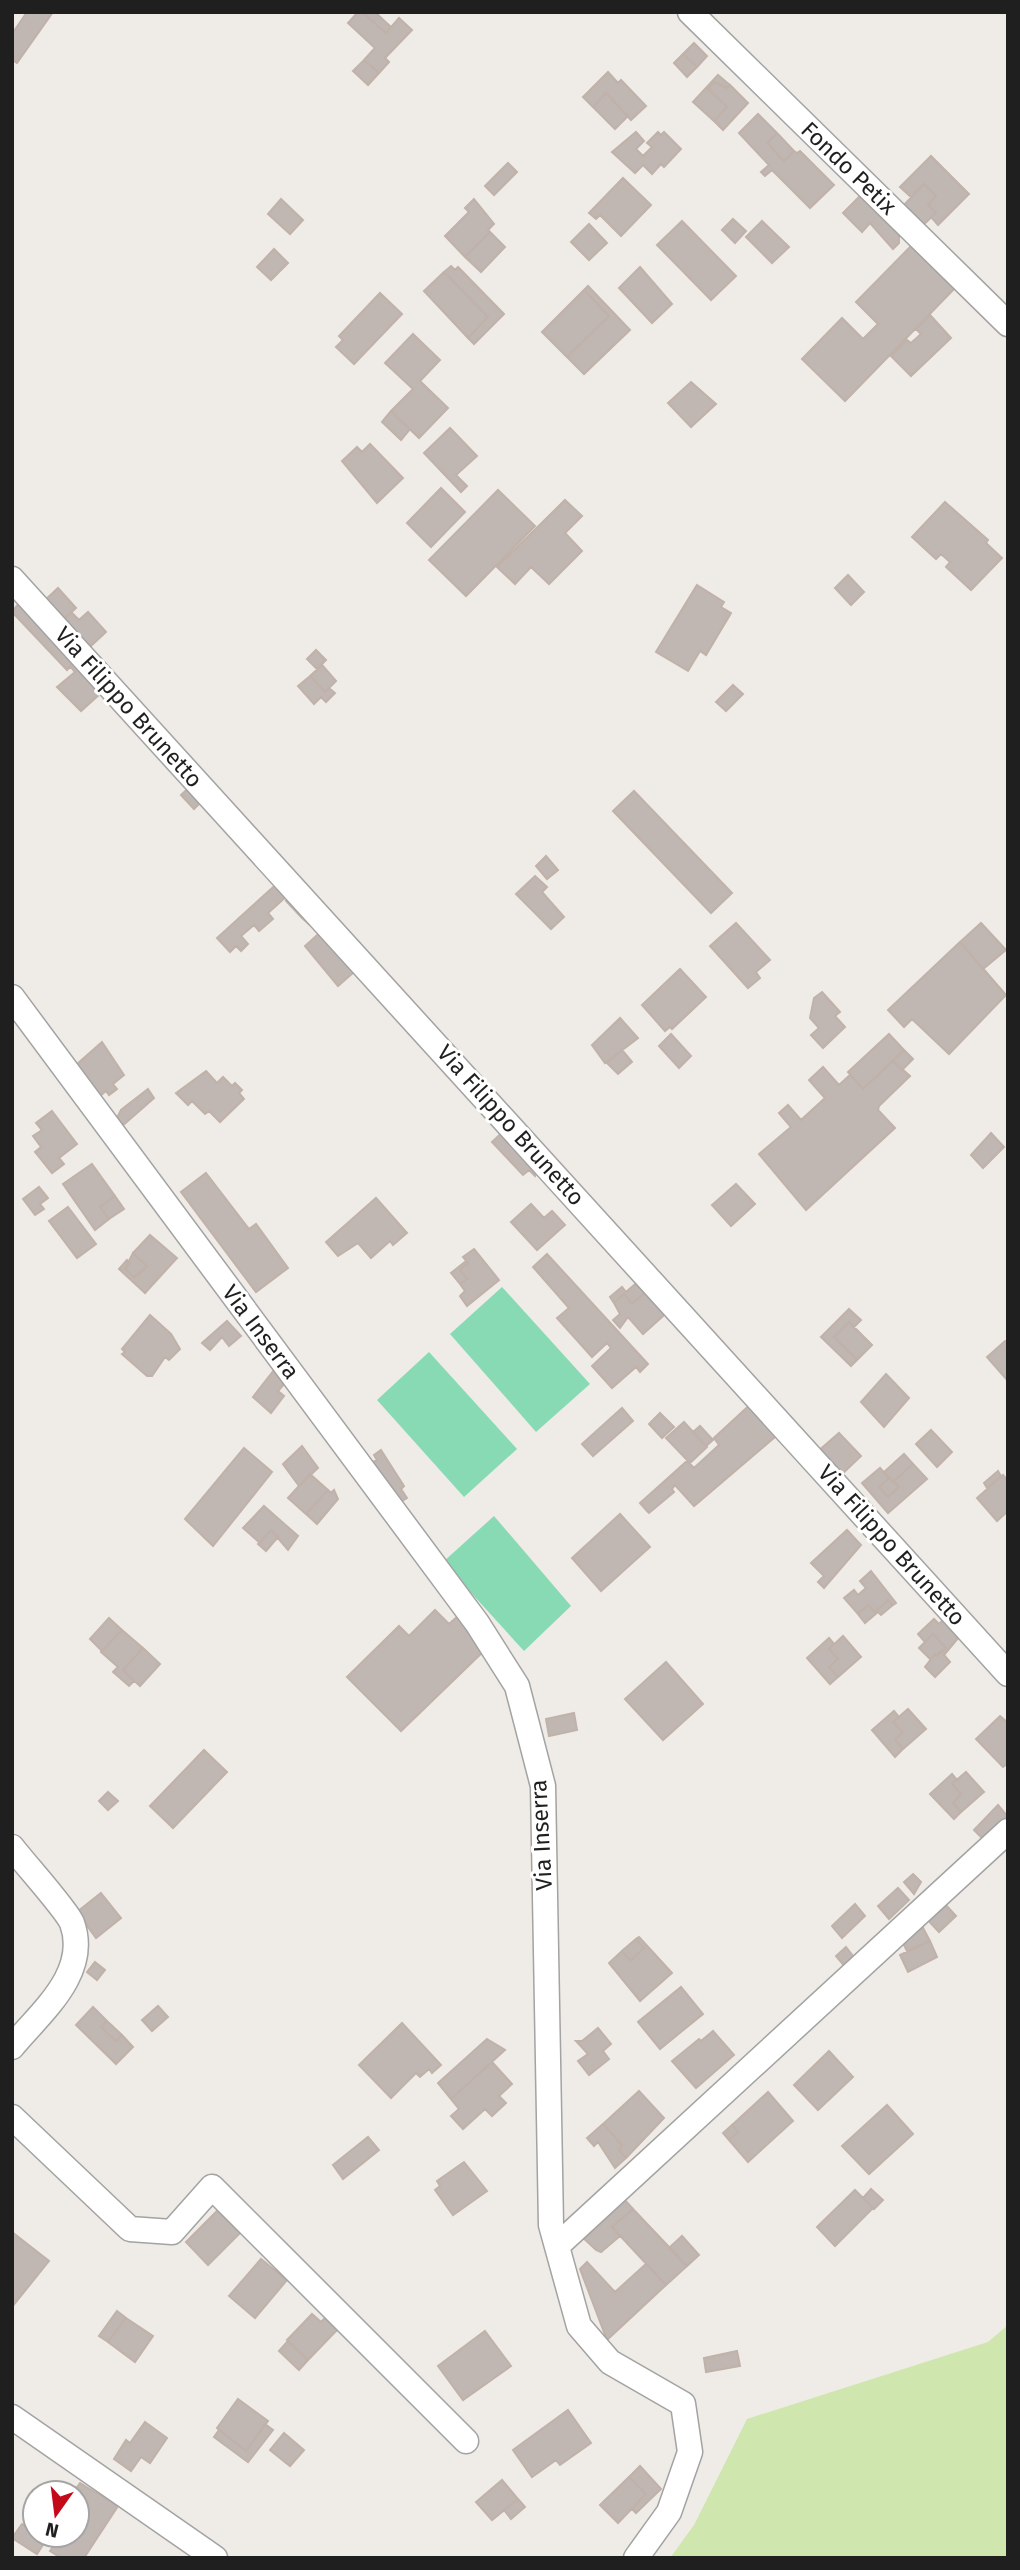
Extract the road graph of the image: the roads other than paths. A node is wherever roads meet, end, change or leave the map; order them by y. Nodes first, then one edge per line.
1 (690, 12) edge
2 (1008, 324) edge
3 (12, 579) edge
4 (14, 1008) edge
5 (1008, 1674) edge
6 (1008, 1831) edge
7 (12, 1847) edge
8 (12, 2047) edge
9 (12, 2117) edge
10 (557, 2246) junction
11 (12, 2417) edge
12 (466, 2441) dead end
13 (215, 2558) edge
14 (636, 2558) edge

1 - 2 street, Fondo Petix
3 - 5 street, Via Filippo Brunetto
4 - 10 street, Via Inserra
6 - 10 street
7 - 8 street
9 - 12 street
10 - 14 street, Via Inserra
11 - 13 street

